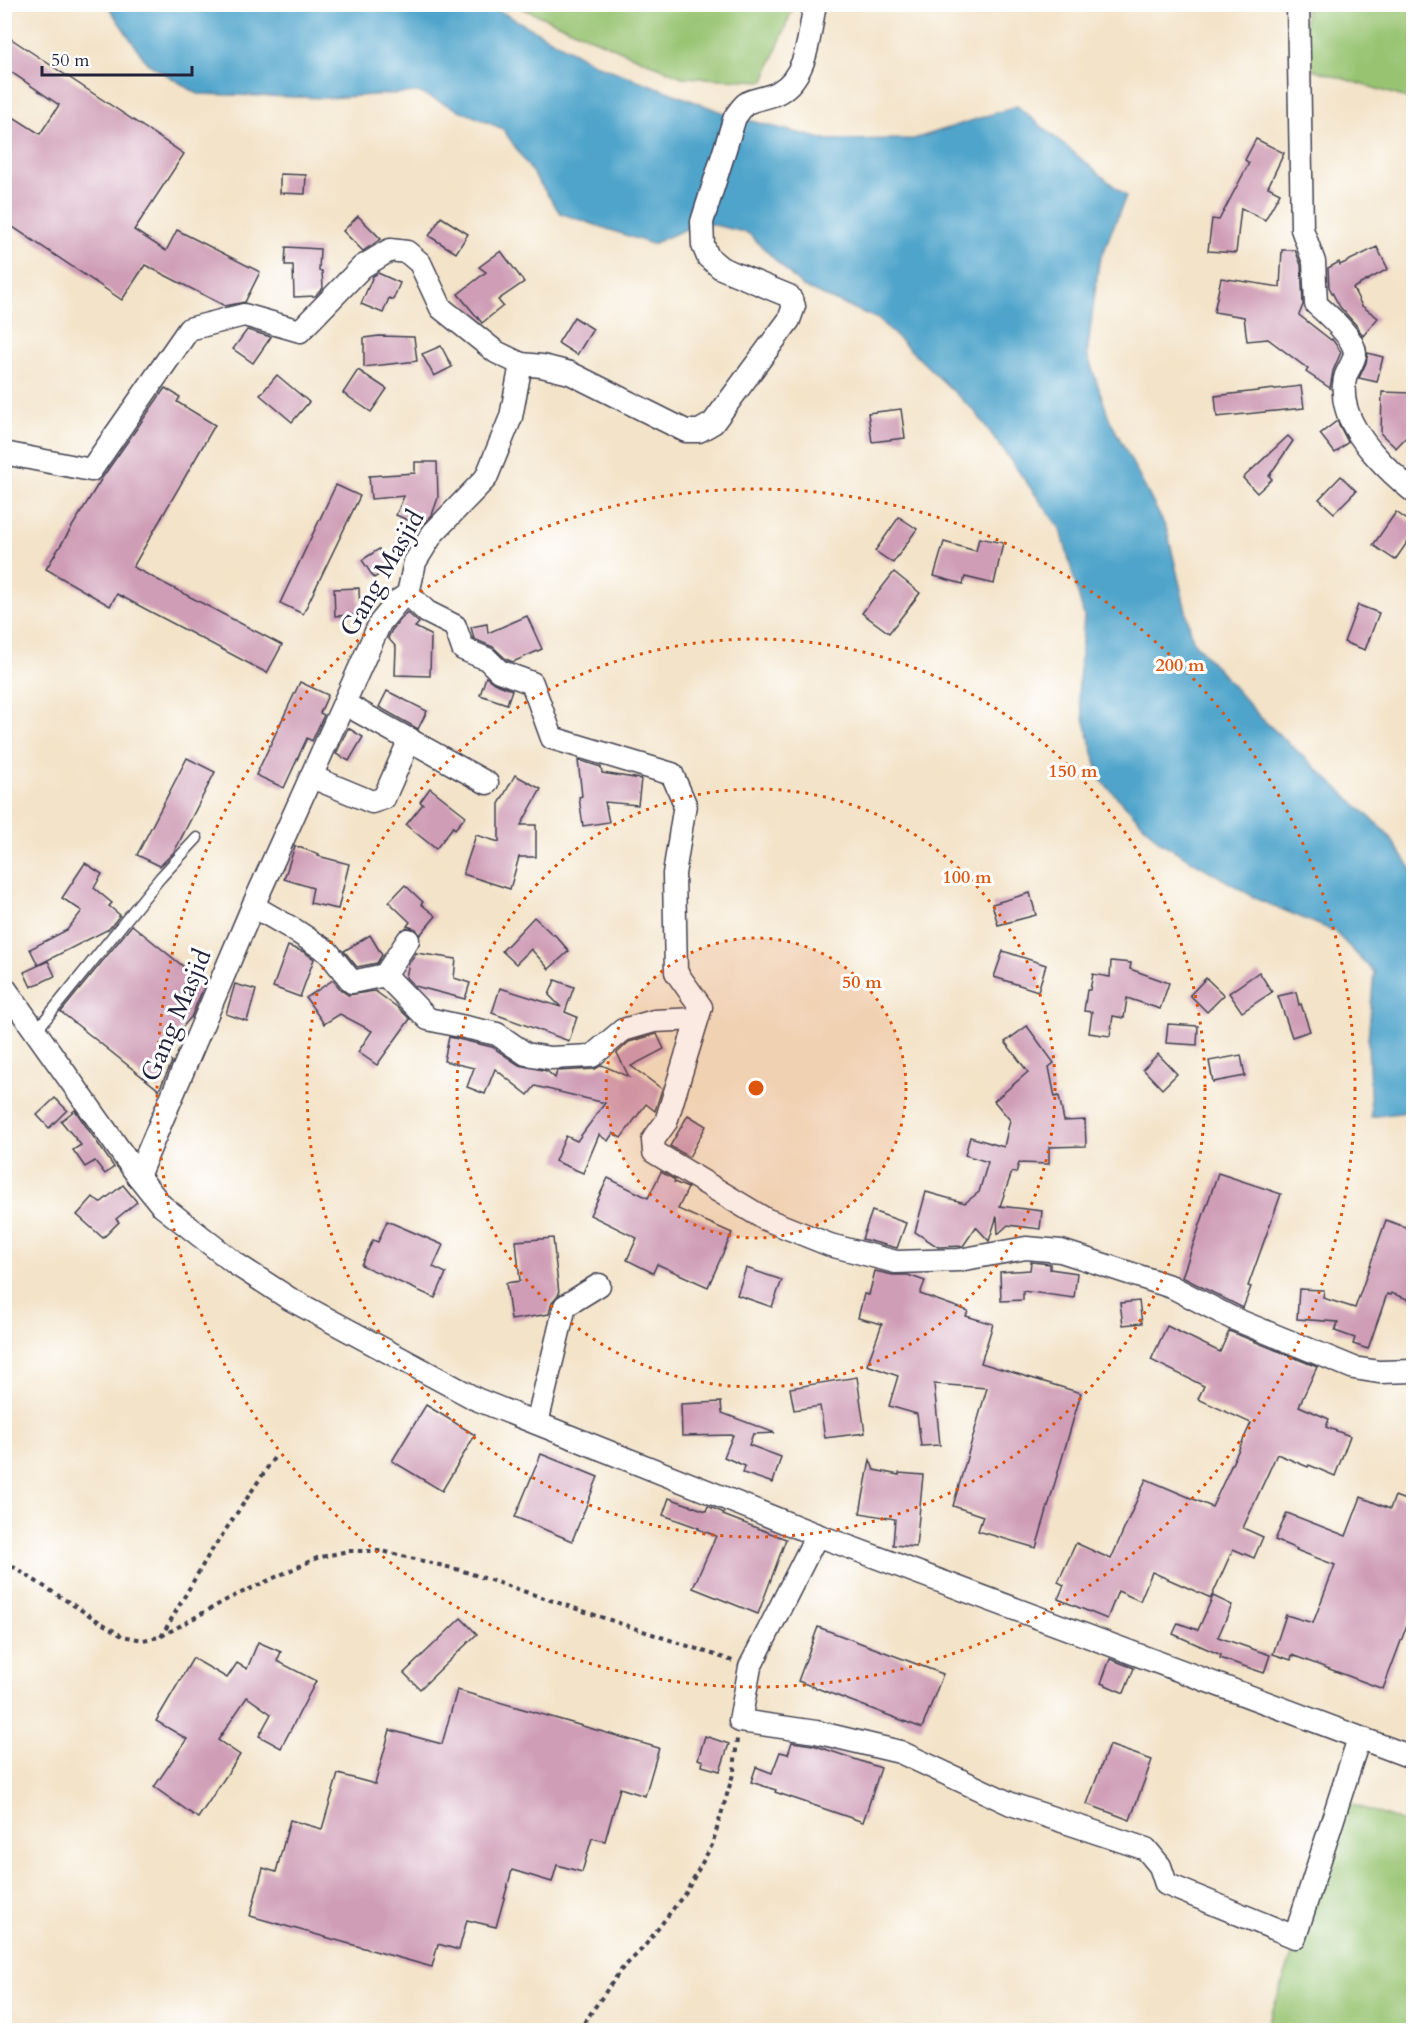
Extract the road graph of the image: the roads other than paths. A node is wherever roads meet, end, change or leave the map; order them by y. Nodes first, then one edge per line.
1 (815, 4) edge
2 (1298, 4) edge
3 (521, 364) junction
4 (4, 453) edge
5 (1413, 492) edge
6 (408, 594) junction
7 (345, 704) junction
8 (410, 739) junction
9 (312, 777) junction
10 (487, 783) dead end
11 (197, 838) dead end
12 (253, 906) junction
13 (408, 940) dead end
14 (385, 975) junction
15 (4, 987) edge
16 (697, 1019) junction
17 (36, 1030) junction
18 (138, 1176) junction
19 (599, 1285) dead end
20 (1413, 1371) edge
21 (537, 1423) junction
22 (818, 1535) junction
23 (1359, 1738) junction
24 (1413, 1758) edge

1 - 3 street
2 - 5 street
3 - 4 street
3 - 6 street, Gang Masjid
6 - 7 street, Gang Masjid
6 - 16 street
7 - 8 street
7 - 9 street, Gang Masjid
8 - 9 street
8 - 10 street
9 - 12 street, Gang Masjid
11 - 17 lane
12 - 14 street
12 - 18 street, Gang Masjid
13 - 14 street
14 - 16 street
15 - 17 street
16 - 20 street
17 - 18 street
18 - 21 street
19 - 21 street
21 - 22 street
22 - 23 street
22 - 23 street
23 - 24 street

